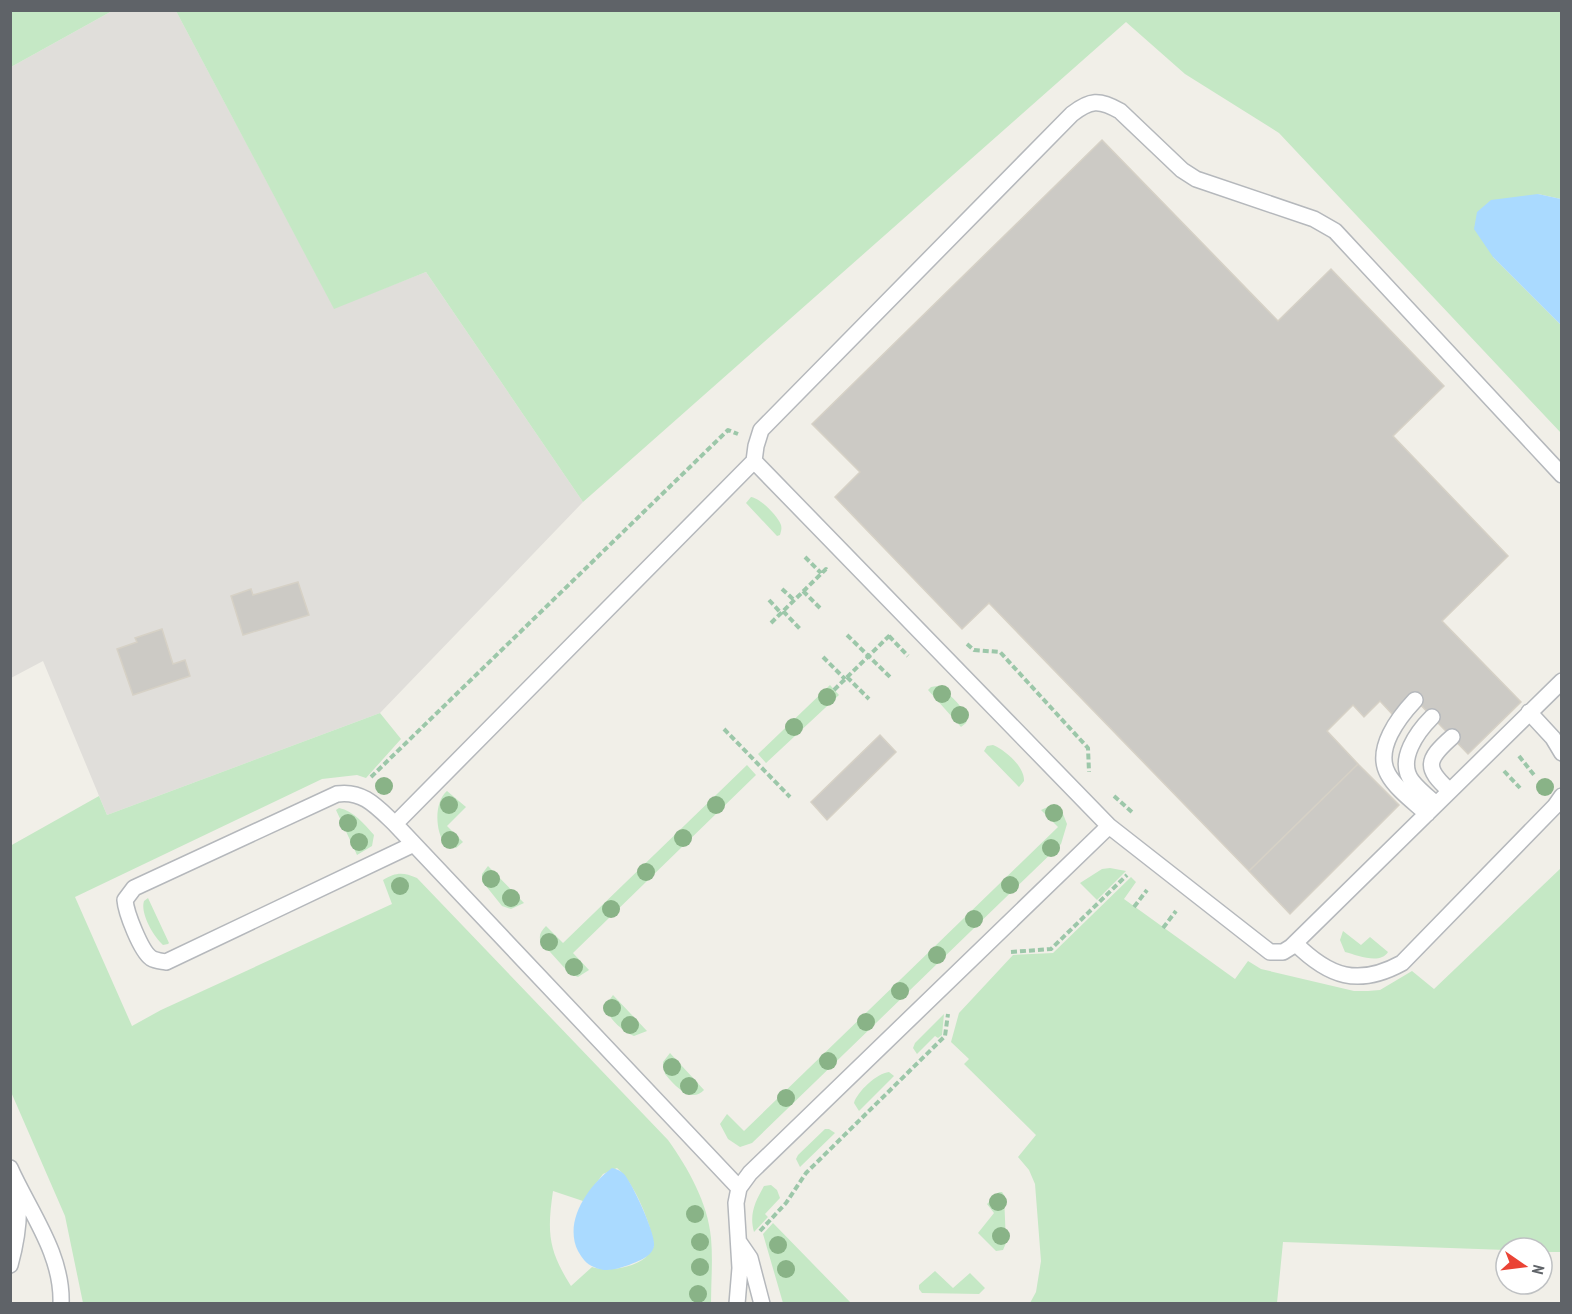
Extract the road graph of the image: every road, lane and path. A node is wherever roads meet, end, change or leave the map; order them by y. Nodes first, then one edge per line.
1 (738, 435) dead end
2 (754, 460) junction
3 (1562, 476) edge
4 (806, 557) dead end
5 (825, 569) dead end
6 (821, 573) junction
7 (782, 589) dead end
8 (803, 591) junction
9 (769, 600) dead end
10 (794, 600) junction
11 (822, 610) dead end
12 (782, 612) junction
13 (771, 623) dead end
14 (801, 630) dead end
15 (847, 635) dead end
16 (966, 643) dead end
17 (868, 656) junction
18 (908, 656) dead end
19 (823, 657) dead end
20 (890, 677) dead end
21 (846, 678) junction
22 (1562, 681) edge
23 (834, 690) dead end
24 (869, 699) dead end
25 (1415, 700) dead end
26 (1529, 712) junction
27 (1432, 717) dead end
28 (724, 729) dead end
29 (1452, 737) dead end
30 (1562, 753) edge
31 (1519, 756) dead end
32 (1504, 771) dead end
33 (1534, 775) dead end
34 (370, 778) dead end
35 (1096, 778) dead end
36 (1520, 788) dead end
37 (1450, 791) junction
38 (1112, 793) dead end
39 (1562, 796) edge
40 (790, 797) dead end
41 (1431, 809) junction
42 (1135, 815) dead end
43 (395, 824) junction
44 (1109, 826) junction
45 (414, 844) junction
46 (1126, 875) dead end
47 (1147, 890) dead end
48 (1134, 907) dead end
49 (1176, 910) dead end
50 (1163, 928) dead end
51 (1295, 943) junction
52 (1003, 960) dead end
53 (955, 1007) dead end
54 (13, 1173) edge
55 (739, 1188) junction
56 (739, 1242) junction
57 (762, 1242) dead end
58 (10, 1265) edge
59 (61, 1304) edge
60 (737, 1304) edge
61 (762, 1304) edge

1 - 34 path
2 - 3 lane
2 - 43 lane
2 - 44 lane
4 - 6 path
5 - 6 path
6 - 8 path
7 - 10 path
8 - 10 path
8 - 11 path
9 - 12 path
10 - 12 path
12 - 13 path
12 - 14 path
15 - 17 path
16 - 35 path
17 - 18 path
17 - 20 path
17 - 21 path
19 - 21 path
21 - 23 path
21 - 24 path
22 - 26 lane
25 - 41 lane
26 - 30 lane
26 - 37 lane
27 - 41 lane
28 - 40 path
29 - 37 lane
31 - 33 path
32 - 36 path
37 - 41 lane
38 - 42 path
39 - 51 lane
41 - 51 lane
43 - 45 lane
43 - 45 lane
44 - 51 lane
44 - 55 lane
45 - 55 lane
46 - 52 path
47 - 48 path
49 - 50 path
53 - 57 path
54 - 58 lane
54 - 59 lane
55 - 56 lane
56 - 60 lane
56 - 61 lane

